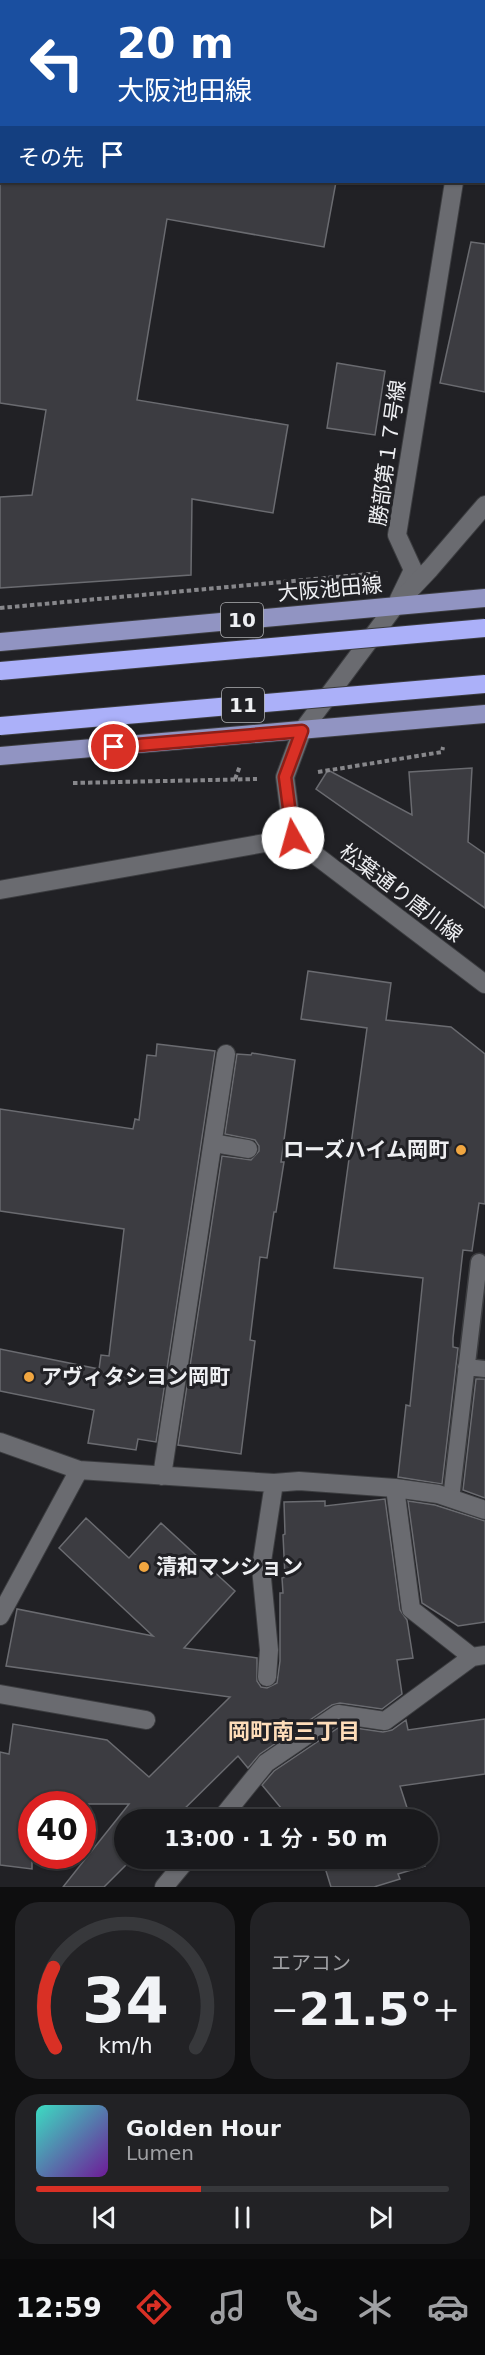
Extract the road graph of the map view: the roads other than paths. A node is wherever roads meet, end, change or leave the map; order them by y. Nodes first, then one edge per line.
1 (454, 183) edge
2 (485, 505) edge
3 (485, 598) edge
4 (395, 606) junction
5 (485, 628) edge
6 (0, 642) edge
7 (0, 671) edge
8 (485, 684) edge
9 (485, 714) edge
10 (0, 726) edge
11 (302, 731) junction
12 (0, 756) edge
13 (293, 838) junction
14 (0, 890) edge
15 (485, 984) edge
16 (226, 1054) dead end
17 (213, 1143) junction
18 (248, 1149) dead end
19 (479, 1262) dead end
20 (466, 1366) junction
21 (485, 1369) edge
22 (0, 1442) edge
23 (79, 1470) junction
24 (162, 1476) junction
25 (274, 1483) junction
26 (395, 1488) junction
27 (451, 1499) junction
28 (485, 1510) edge
29 (0, 1616) edge
30 (478, 1656) edge
31 (267, 1677) dead end
32 (0, 1694) edge
33 (146, 1720) dead end
34 (229, 1809) edge
35 (179, 1869) edge
36 (164, 1887) edge

1 - 4 street, 勝部第１７号線
2 - 4 street
3 - 4 main road, 大阪池田線 / 10
4 - 6 main road, 大阪池田線 / 10
4 - 11 street, 勝部第１７号線
5 - 7 highway, bridge
8 - 10 highway, 11, bridge
9 - 11 main road
11 - 12 main road
11 - 13 street
13 - 14 street
13 - 15 street, 松葉通り唐川線
16 - 17 street
17 - 18 street
17 - 24 street
19 - 20 lane
20 - 21 lane
20 - 27 lane
22 - 23 street
23 - 24 street
23 - 29 street
24 - 25 street
25 - 26 street
25 - 31 street
26 - 27 street
26 - 30 street
27 - 28 street
30 - 34 street
32 - 33 street
35 - 36 street

